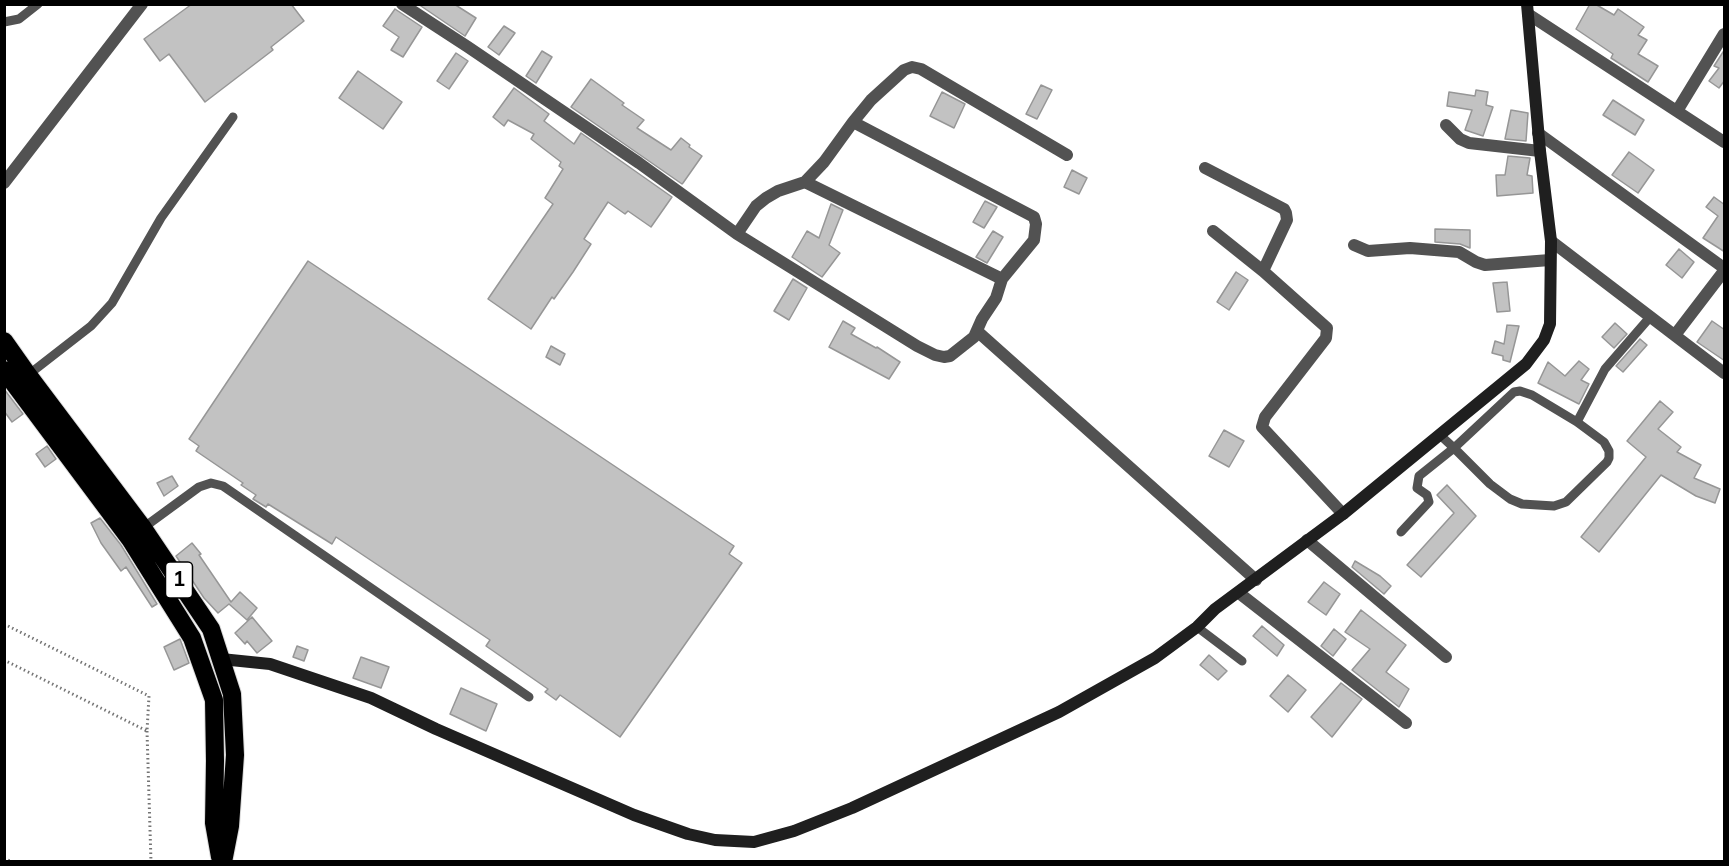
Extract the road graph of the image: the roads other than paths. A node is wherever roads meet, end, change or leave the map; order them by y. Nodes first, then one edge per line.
1 (38, 4) edge
2 (142, 4) edge
3 (402, 4) edge
4 (1527, 9) edge
5 (4, 22) edge
6 (1725, 34) edge
7 (1677, 111) junction
8 (234, 117) dead end
9 (853, 122) junction
10 (1446, 125) dead end
11 (1538, 133) junction
12 (1725, 142) edge
13 (1540, 151) junction
14 (1067, 155) dead end
15 (1205, 168) dead end
16 (4, 183) edge
17 (805, 183) junction
18 (1213, 231) dead end
19 (736, 234) junction
20 (1551, 241) junction
21 (1354, 246) dead end
22 (1550, 260) junction
23 (1725, 270) edge
24 (1263, 271) junction
25 (1002, 279) junction
26 (1651, 316) junction
27 (977, 332) junction
28 (1675, 335) junction
29 (4, 341) edge
30 (4, 370) edge
31 (1725, 372) edge
32 (28, 375) junction
33 (1577, 422) junction
34 (1440, 435) junction
35 (1454, 448) junction
36 (1343, 514) junction
37 (143, 528) junction
38 (1401, 532) dead end
39 (1307, 540) junction
40 (1256, 580) junction
41 (1239, 593) junction
42 (1197, 627) junction
43 (1446, 657) dead end
44 (221, 658) junction
45 (1242, 661) dead end
46 (232, 694) junction
47 (529, 697) dead end
48 (214, 700) junction
49 (1406, 723) dead end
50 (222, 861) edge

1 - 5 lane
2 - 16 street
3 - 19 street
4 - 7 street
4 - 11 main road
6 - 7 street
7 - 12 street
8 - 32 lane
9 - 14 street
9 - 17 street
9 - 25 street
10 - 13 street
11 - 13 main road
11 - 23 street
13 - 20 main road
15 - 24 street
17 - 19 street
17 - 25 street
18 - 24 street
19 - 27 street
20 - 22 main road
20 - 26 street
21 - 22 street
22 - 34 main road
23 - 28 street
24 - 36 street
25 - 27 street
26 - 28 street
26 - 33 lane
27 - 40 street
28 - 31 street
29 - 32 highway, 1
30 - 48 highway, 1
32 - 37 highway, 1
33 - 35 lane
33 - 35 lane
34 - 35 lane
34 - 36 main road
35 - 38 lane
36 - 39 main road
37 - 44 highway, 1
37 - 47 lane
39 - 40 main road
39 - 43 street
40 - 41 main road
41 - 42 main road
41 - 49 street
42 - 44 main road
42 - 45 lane
44 - 46 highway, 1
46 - 48 main road
46 - 50 highway, 1
48 - 50 highway, 1

